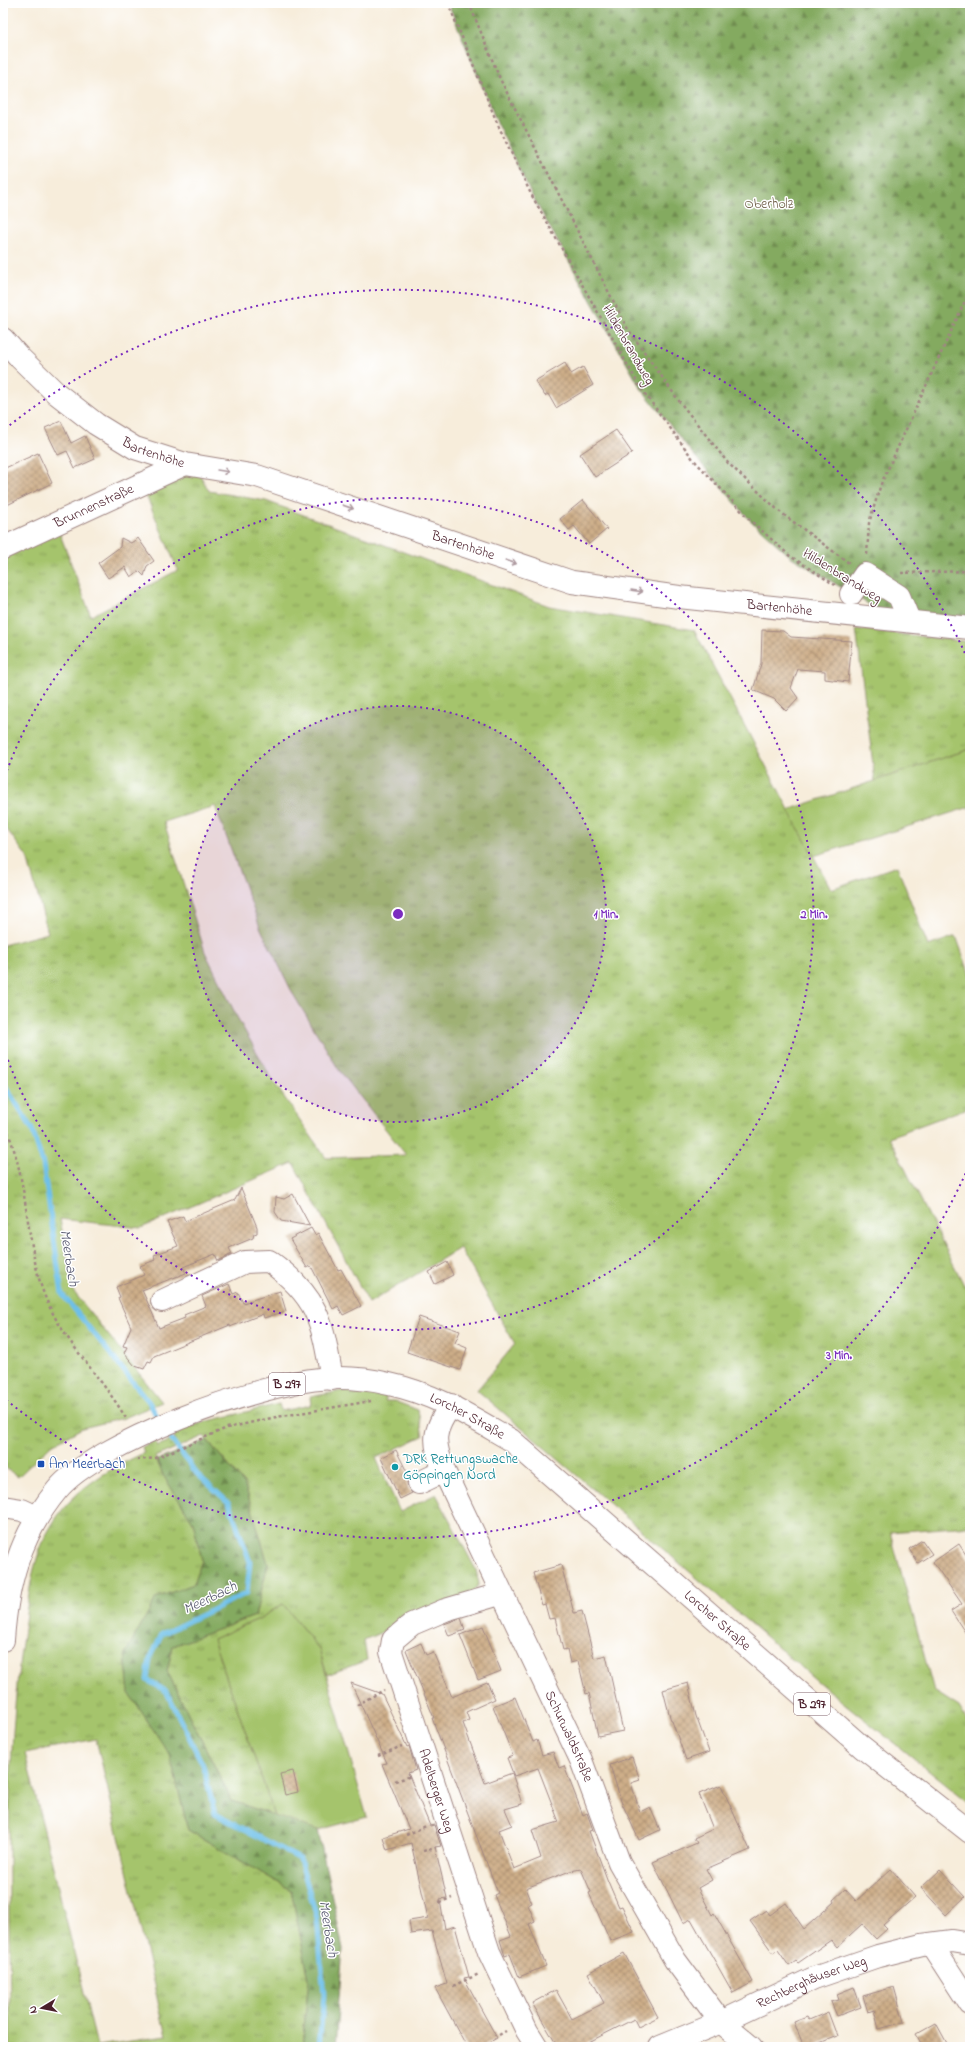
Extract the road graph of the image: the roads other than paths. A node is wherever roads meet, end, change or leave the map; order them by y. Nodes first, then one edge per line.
1 (3, 338) edge
2 (185, 464) junction
3 (3, 548) edge
4 (851, 594) road end
5 (909, 620) junction
6 (970, 628) edge
7 (162, 1301) dead end
8 (332, 1379) junction
9 (451, 1405) junction
10 (444, 1471) junction
11 (419, 1483) dead end
12 (3, 1507) edge
13 (37, 1517) junction
14 (500, 1594) junction
15 (3, 1640) edge
16 (970, 1832) edge
17 (931, 1944) junction
18 (970, 1944) edge
19 (970, 2004) edge
20 (721, 2022) junction
21 (537, 2047) edge
22 (660, 2047) edge
23 (751, 2047) edge

1 - 2 street, Bartenhöhe
2 - 3 street, Brunnenstraße
2 -> 5 street, Bartenhöhe
4 - 5 street
5 - 6 street, Bartenhöhe
7 - 8 street
8 - 9 street, Lorcher Straße / B 297
8 - 13 street, Lorcher Straße / B 297
9 - 10 street, Schurwaldstraße
9 - 16 street, Lorcher Straße / B 297
10 - 11 street
10 - 14 street, Schurwaldstraße
12 - 13 street
13 - 15 street, Lorcher Straße / B 297
14 - 20 street, Schurwaldstraße
14 - 21 street, Adelberger Weg
17 - 18 street, Rechberghäuser Weg
17 - 19 street
17 - 20 street, Rechberghäuser Weg
20 - 22 street, Rechberghäuser Weg
20 - 23 street, Schurwaldstraße

